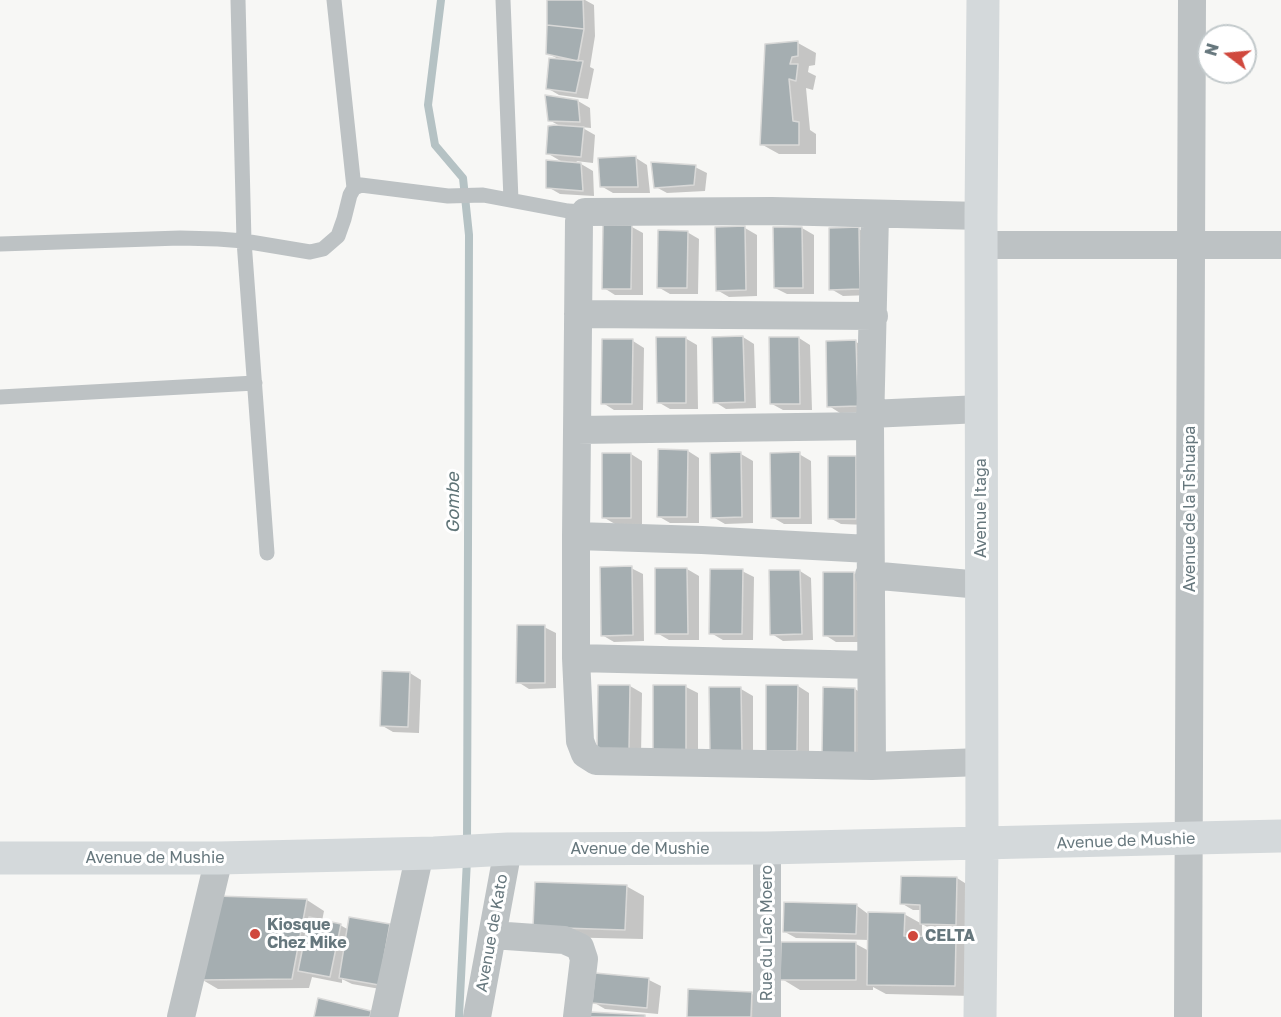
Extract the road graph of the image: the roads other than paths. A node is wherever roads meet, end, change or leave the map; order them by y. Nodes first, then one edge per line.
1 (238, 0) edge
2 (334, 0) edge
3 (503, 0) edge
4 (983, 0) edge
5 (1192, 0) edge
6 (354, 188) junction
7 (511, 200) junction
8 (585, 212) junction
9 (875, 215) junction
10 (981, 231) junction
11 (244, 241) junction
12 (0, 244) edge
13 (1191, 245) junction
14 (1281, 245) edge
15 (578, 314) junction
16 (874, 316) junction
17 (255, 383) junction
18 (0, 397) edge
19 (981, 410) junction
20 (870, 420) junction
21 (577, 430) junction
22 (576, 536) junction
23 (267, 553) dead end
24 (869, 562) junction
25 (981, 585) junction
26 (576, 658) junction
27 (871, 665) junction
28 (981, 762) junction
29 (872, 766) junction
30 (1281, 836) edge
31 (1189, 839) junction
32 (982, 845) junction
33 (767, 849) junction
34 (497, 850) junction
35 (427, 853) junction
36 (0, 858) edge
37 (219, 858) junction
38 (492, 935) junction
39 (181, 1017) edge
40 (384, 1017) edge
41 (477, 1017) edge
42 (577, 1017) edge
43 (767, 1017) edge
44 (980, 1017) edge
45 (1188, 1017) edge

1 - 11 lane
2 - 6 lane
3 - 7 lane
4 - 10 street, Avenue Itaga
5 - 13 street, Avenue de la Tshuapa
6 - 7 lane
6 - 11 lane
7 - 8 lane
8 - 9 street
8 - 15 street
9 - 10 street
9 - 16 street
10 - 13 street
10 - 19 street, Avenue Itaga
11 - 12 lane
11 - 17 lane
13 - 14 street
13 - 31 street, Avenue de la Tshuapa
15 - 16 street
15 - 21 street
16 - 20 street
17 - 18 lane
17 - 23 lane
19 - 20 street
19 - 25 street, Avenue Itaga
20 - 21 street
20 - 24 street
21 - 22 street
22 - 24 street
22 - 26 street
24 - 25 street
24 - 27 street
25 - 28 street, Avenue Itaga
26 - 27 street
26 - 29 street
27 - 29 street
28 - 29 street
28 - 32 street, Avenue Itaga
30 - 31 street, Avenue de Mushie
31 - 32 street, Avenue de Mushie
31 - 45 street, Avenue de la Tshuapa
32 - 33 street, Avenue de Mushie
32 - 44 street, Avenue Itaga
33 - 34 street, Avenue de Mushie
33 - 43 street, Rue du Lac Moero
34 - 35 street, Avenue de Mushie
34 - 38 street, Avenue de Kato
35 - 37 street, Avenue de Mushie
35 - 40 street
36 - 37 street, Avenue de Mushie
37 - 39 street
38 - 41 street, Avenue de Kato
38 - 42 street

